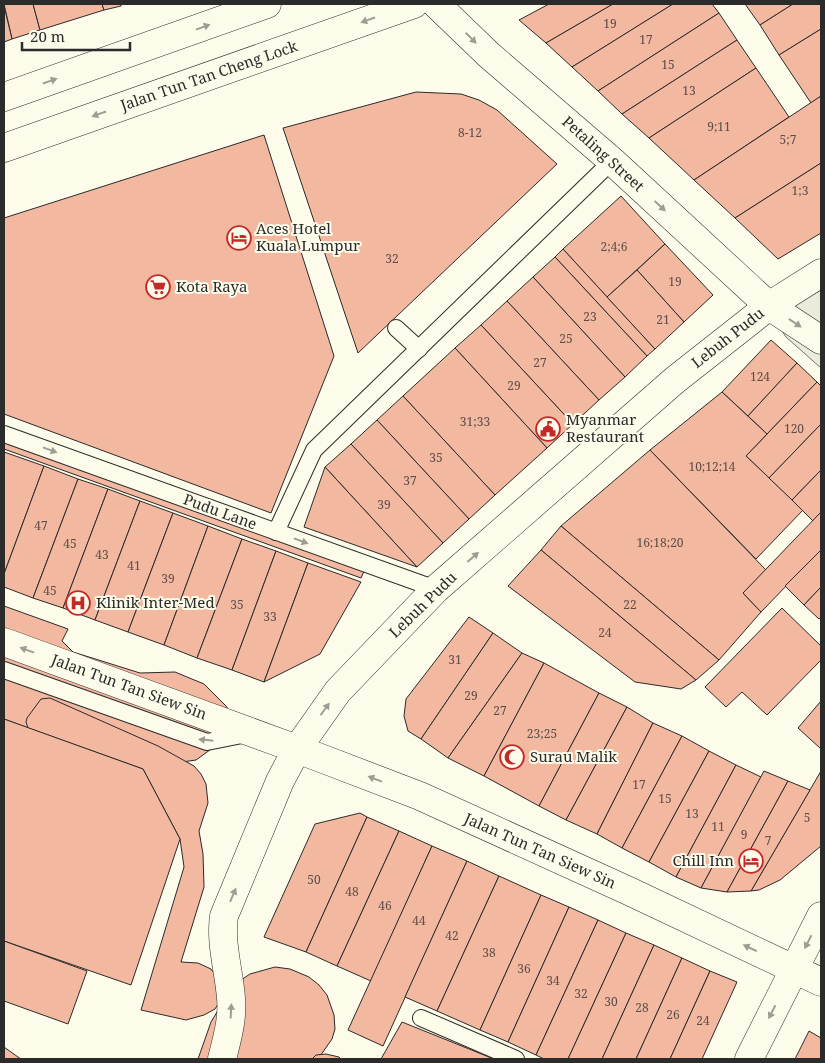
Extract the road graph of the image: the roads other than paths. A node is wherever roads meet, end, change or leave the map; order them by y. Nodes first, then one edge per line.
1 (267, 4) edge
2 (414, 4) edge
3 (436, 4) edge
4 (4, 96) edge
5 (4, 148) edge
6 (612, 161) junction
7 (821, 273) edge
8 (768, 306) junction
9 (396, 328) dead end
10 (821, 340) edge
11 (419, 349) junction
12 (4, 434) edge
13 (276, 532) junction
14 (436, 589) junction
15 (4, 642) edge
16 (4, 670) edge
17 (254, 733) junction
18 (297, 749) junction
19 (821, 916) edge
20 (794, 968) junction
21 (821, 982) edge
22 (421, 1018) dead end
23 (222, 1059) edge
24 (516, 1059) edge
25 (750, 1059) edge

4 -> 1 street
2 -> 5 street, Jalan Tun Tan Cheng Lock
3 -> 6 street, Petaling Street
6 -> 8 street, Petaling Street
6 - 11 lane
7 - 8 street, Lebuh Pudu
8 -> 10 street, Petaling Street
14 -> 8 street, Lebuh Pudu
9 - 11 lane
11 - 13 lane
12 -> 13 lane, Pudu Lane
13 -> 14 lane, Pudu Lane
18 -> 14 street, Lebuh Pudu
17 -> 15 street, Jalan Tun Tan Siew Sin
17 -> 16 lane, Jalan Tun Tan Siew Sin
17 - 18 street, Jalan Tun Tan Siew Sin
20 -> 18 street, Jalan Tun Tan Siew Sin
23 -> 18 street, Lebuh Pudu
19 -> 20 street
20 - 21 street, Jalan Tun Tan Siew Sin
20 -> 25 street
22 - 24 lane

